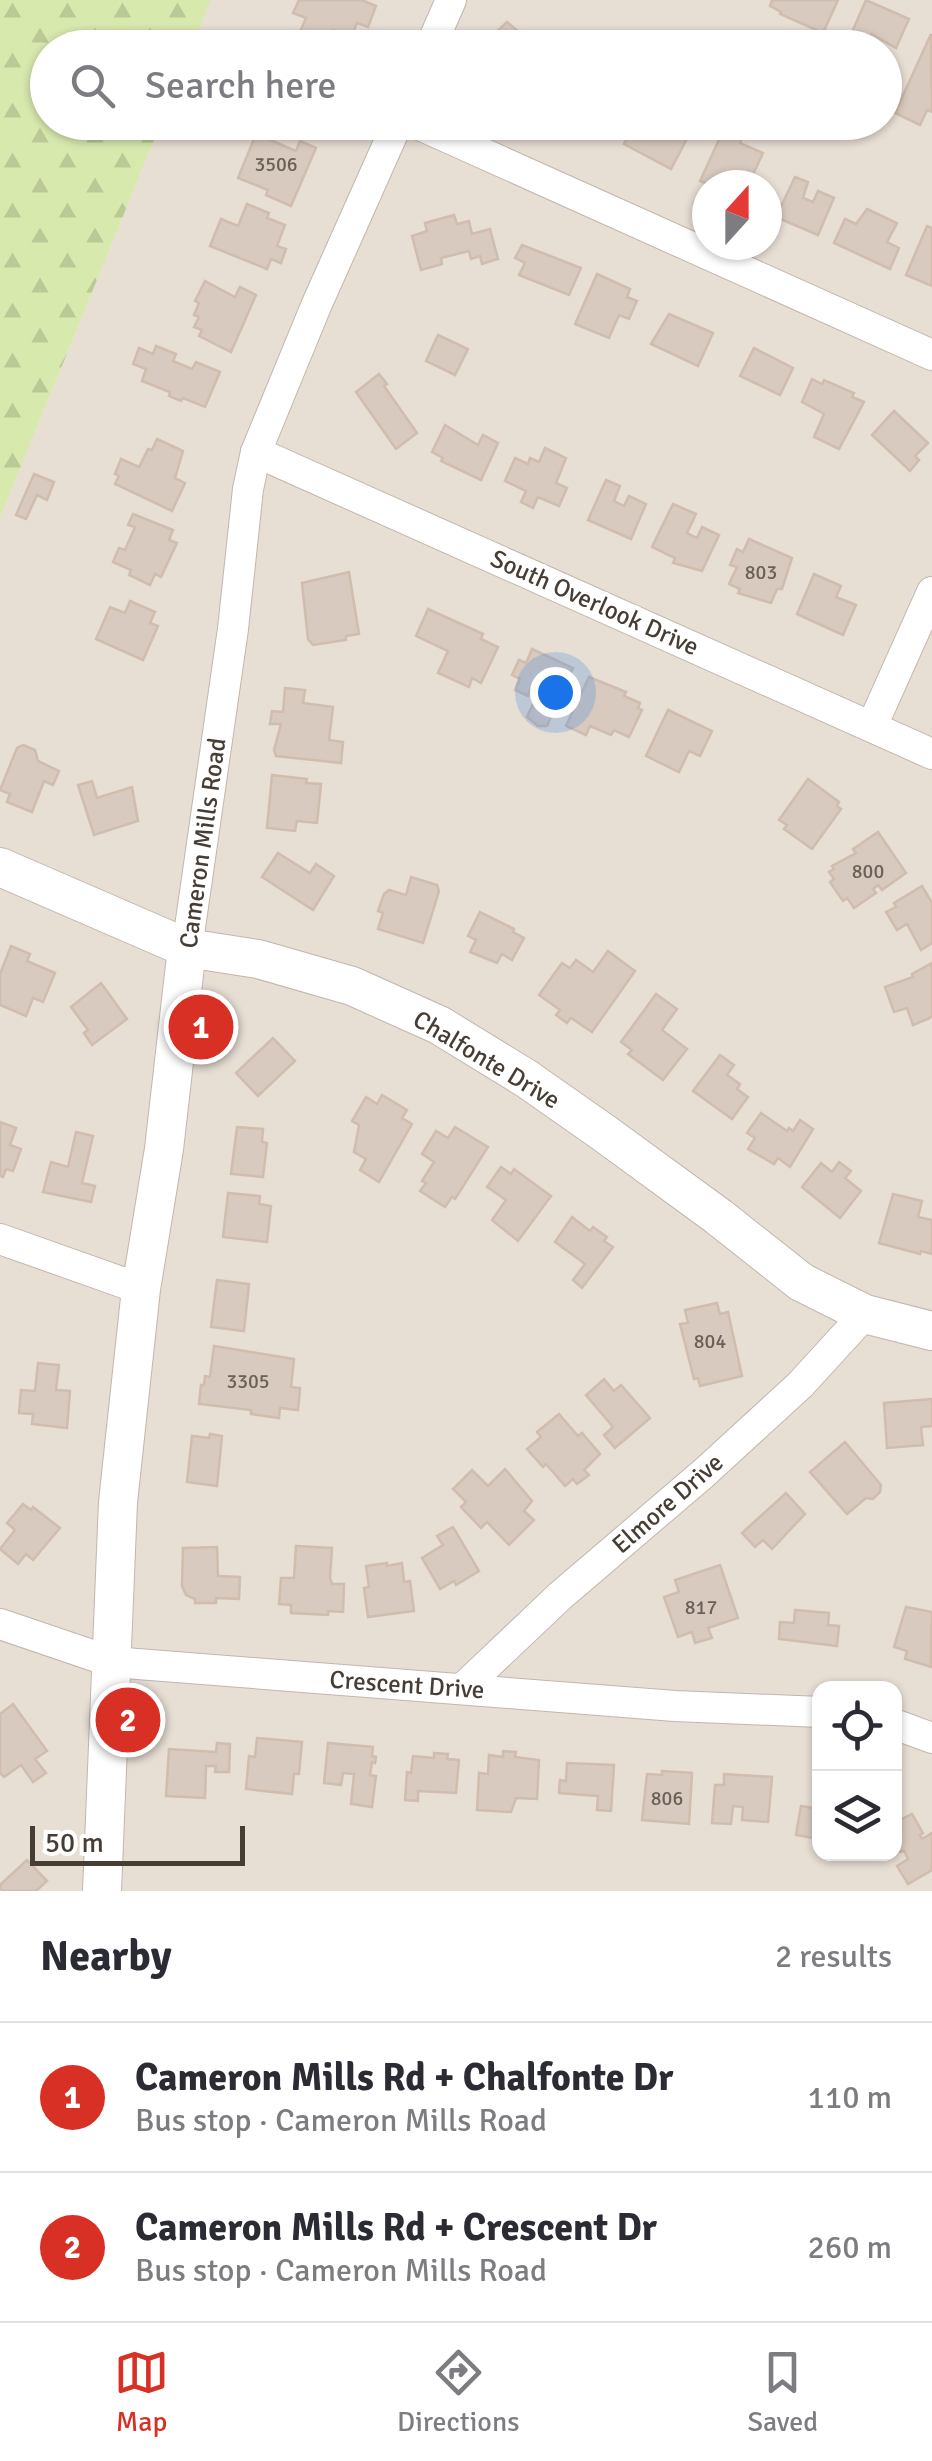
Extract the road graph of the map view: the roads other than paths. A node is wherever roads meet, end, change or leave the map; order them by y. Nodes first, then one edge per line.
1 (451, 0) edge
2 (438, 30) edge
3 (390, 140) edge
4 (453, 140) edge
5 (932, 355) edge
6 (256, 452) junction
7 (932, 592) edge
8 (872, 726) junction
9 (932, 754) edge
10 (0, 867) edge
11 (187, 948) junction
12 (0, 1239) edge
13 (142, 1289) junction
14 (865, 1314) junction
15 (932, 1331) edge
16 (0, 1624) edge
17 (112, 1662) junction
18 (463, 1688) junction
19 (812, 1712) edge
20 (902, 1727) edge
21 (932, 1738) edge
22 (102, 1891) edge

1 - 2 street
3 - 6 street, Cameron Mills Road
4 - 5 street
6 - 8 street, South Overlook Drive
6 - 11 street, Cameron Mills Road
7 - 8 street
8 - 9 street, South Overlook Drive
10 - 11 street, Chalfonte Drive
11 - 13 street, Cameron Mills Road
11 - 14 street, Chalfonte Drive
12 - 13 street
13 - 17 street, Cameron Mills Road
14 - 15 street, Chalfonte Drive
14 - 18 street, Elmore Drive
16 - 17 street, Crescent Drive
17 - 18 street, Crescent Drive
17 - 22 street, Cameron Mills Road
18 - 19 street, Crescent Drive
20 - 21 street

